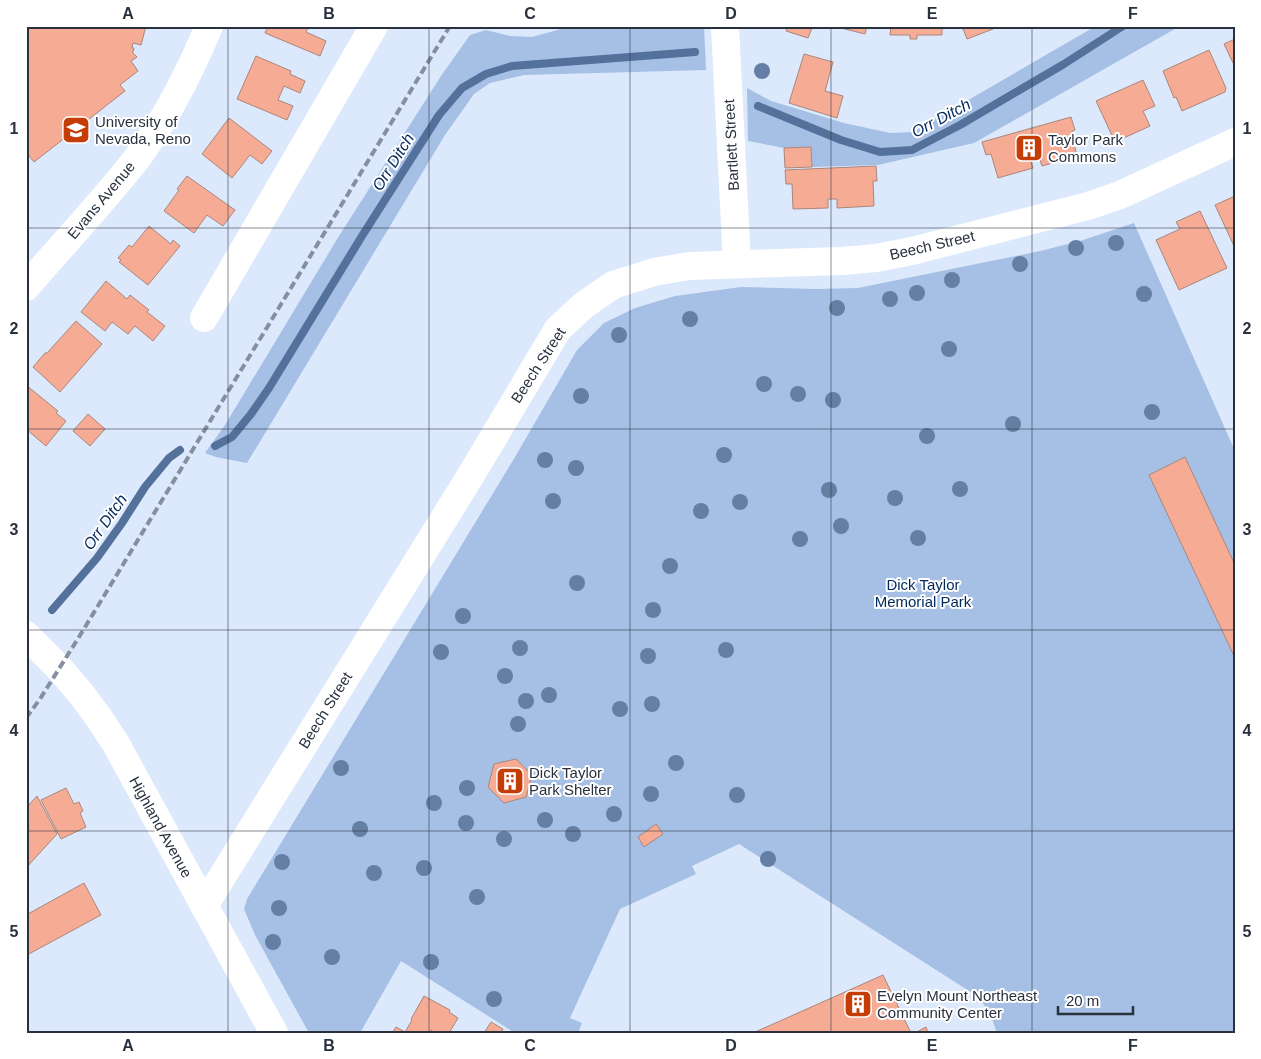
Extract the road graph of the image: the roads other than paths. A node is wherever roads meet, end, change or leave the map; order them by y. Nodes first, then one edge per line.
1 (208, 26) edge
2 (374, 26) edge
3 (725, 26) edge
4 (1235, 142) edge
5 (737, 264) junction
6 (26, 287) edge
7 (204, 318) dead end
8 (26, 635) edge
9 (204, 906) junction
10 (274, 1033) edge

1 - 6 street, Evans Avenue
2 - 7 street
3 - 5 street, Bartlett Street
4 - 5 street, Beech Street
5 - 9 street, Beech Street
8 - 9 street, Highland Avenue
9 - 10 street, Highland Avenue

